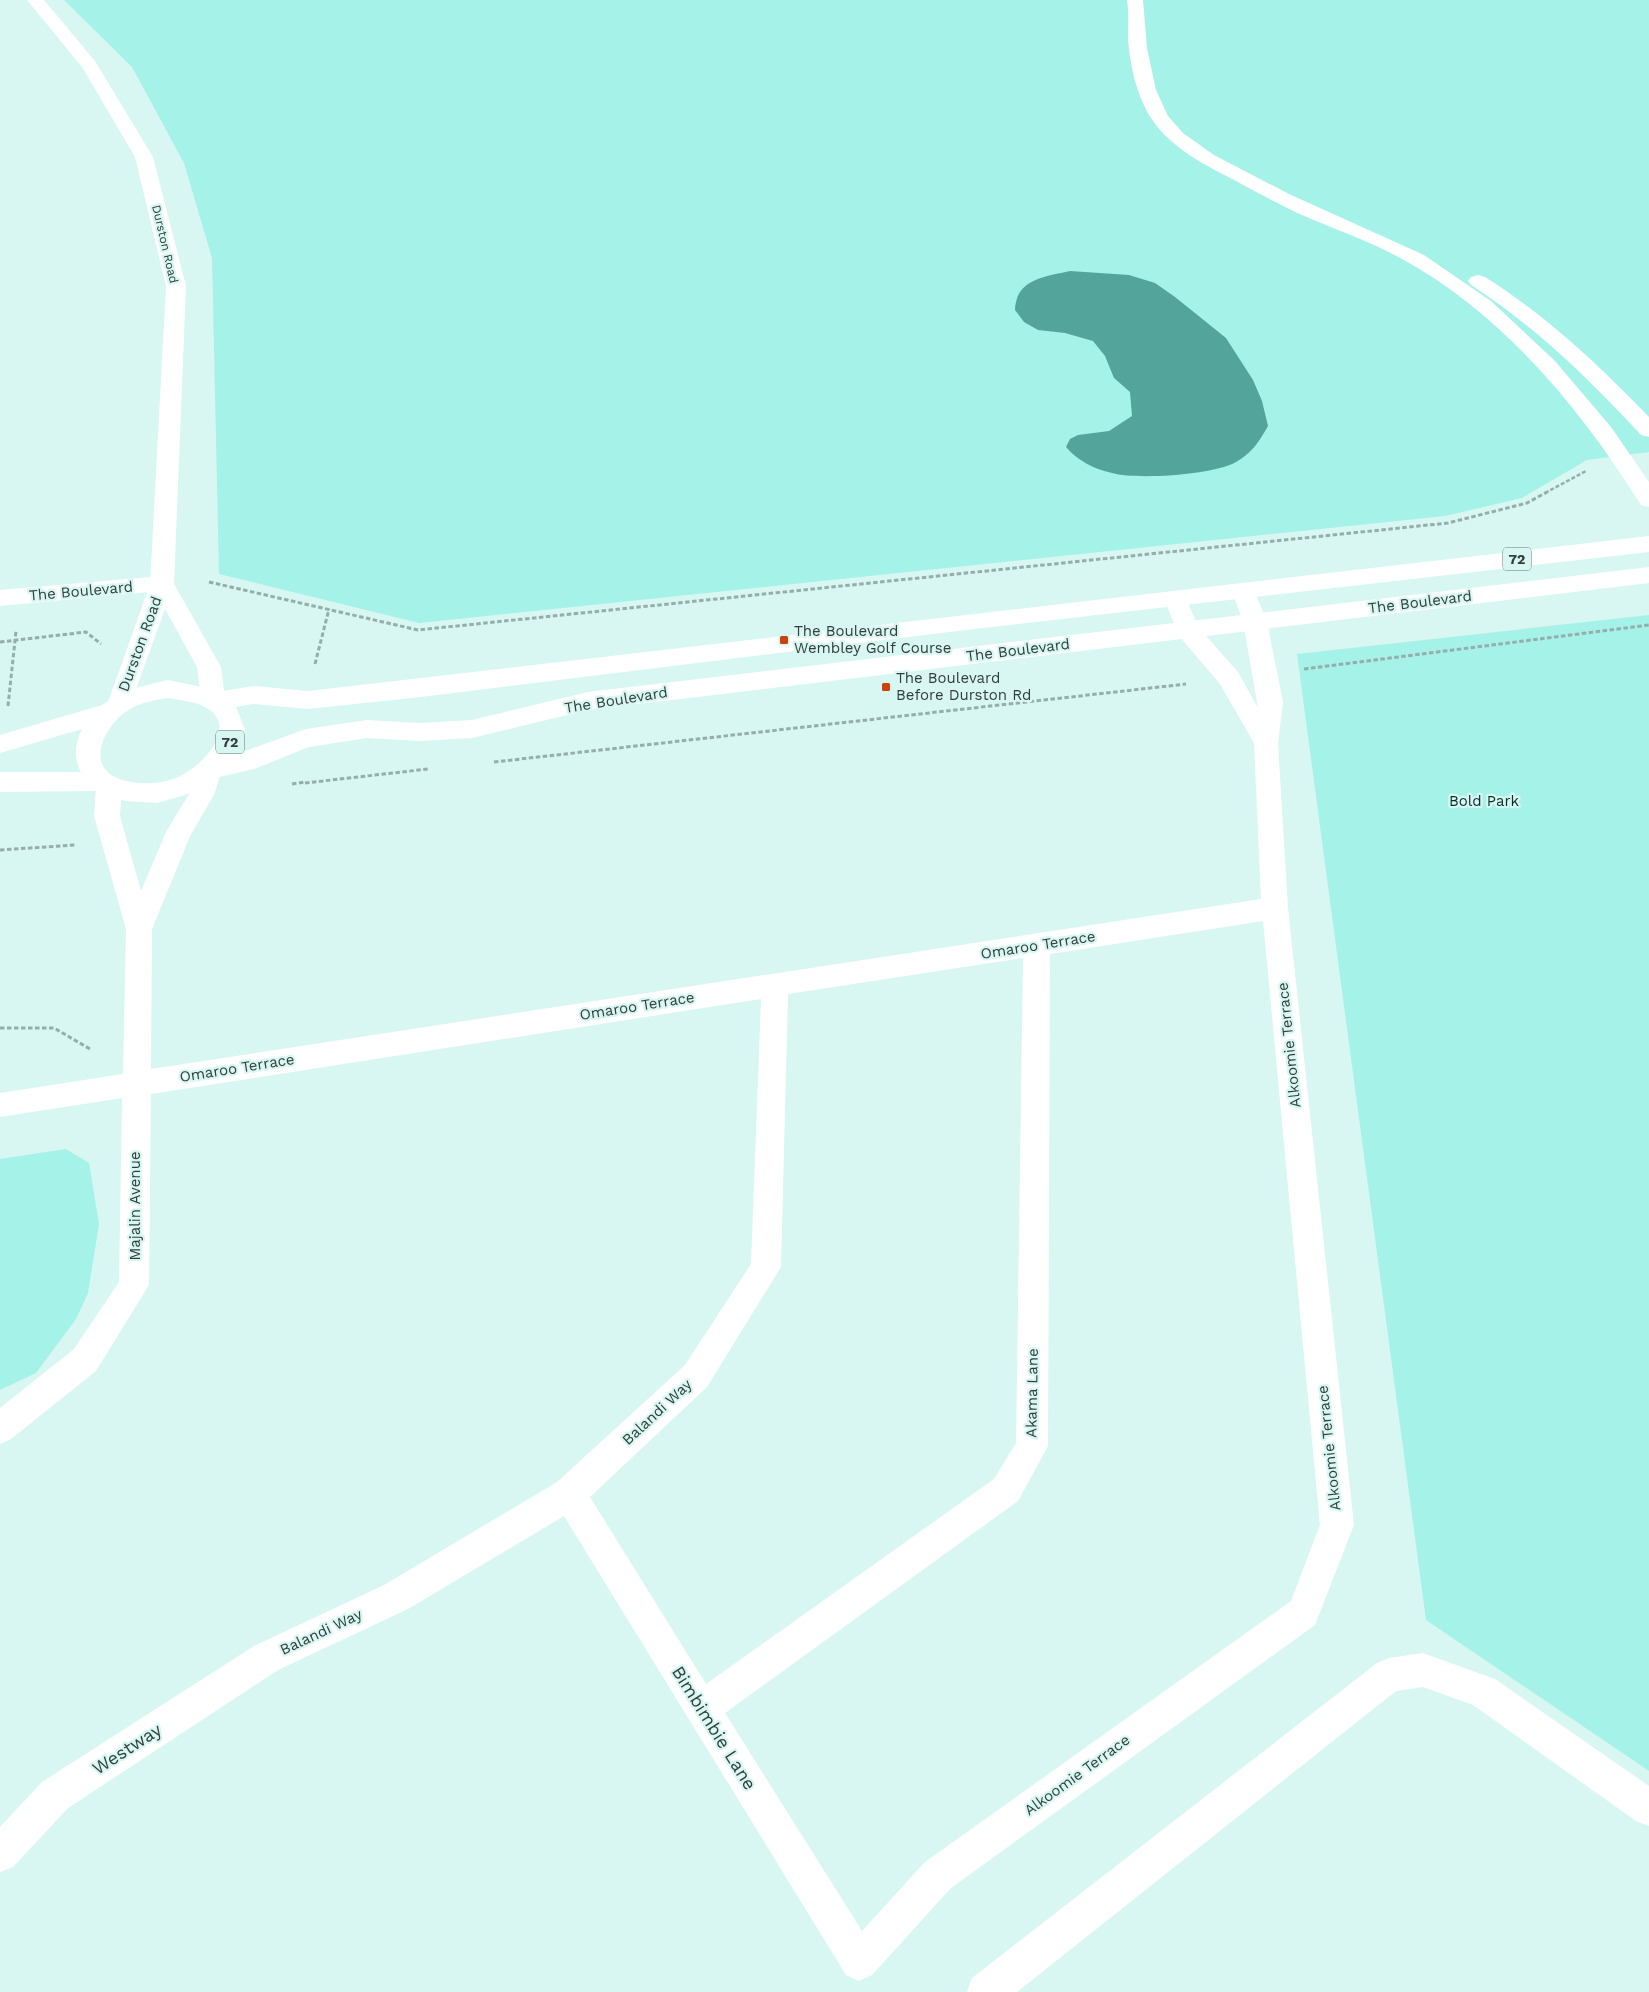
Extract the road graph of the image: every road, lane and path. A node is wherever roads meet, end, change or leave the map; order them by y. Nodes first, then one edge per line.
1 (35, 0) edge
2 (1136, 0) edge
3 (1144, 0) edge
4 (1649, 430) edge
5 (1625, 459) junction
6 (1649, 500) edge
7 (1649, 544) edge
8 (1649, 575) edge
9 (209, 582) dead end
10 (162, 584) junction
11 (1244, 591) junction
12 (0, 598) edge
13 (1176, 599) junction
14 (1254, 622) junction
15 (1649, 625) edge
16 (1187, 630) junction
17 (1265, 674) junction
18 (1229, 678) junction
19 (216, 700) junction
20 (114, 708) junction
21 (1266, 743) junction
22 (0, 744) edge
23 (491, 762) dead end
24 (432, 769) dead end
25 (211, 770) junction
26 (0, 782) edge
27 (305, 783) dead end
28 (105, 784) junction
29 (1275, 908) junction
30 (139, 929) junction
31 (1037, 945) junction
32 (775, 985) junction
33 (0, 1028) edge
34 (90, 1049) dead end
35 (136, 1083) junction
36 (0, 1105) edge
37 (0, 1428) edge
38 (569, 1494) junction
39 (266, 1658) joint
40 (702, 1708) junction
41 (1649, 1808) edge
42 (0, 1854) edge
43 (859, 1962) joint
44 (986, 1992) edge

1 - 10 street, Durston Road
2 - 5 street
3 - 4 street
5 - 6 street
5 - 9 path
7 - 11 street, The Boulevard / 72
8 - 14 street, The Boulevard / 72
10 - 12 street, The Boulevard
10 - 19 street, Durston Road
10 - 20 street, Durston Road
11 - 13 street, The Boulevard / 72
11 - 14 street, Alkoomie Terrace
13 - 16 street, Alkoomie Terrace
13 - 19 street, The Boulevard / 72
14 - 16 street, The Boulevard / 72
14 - 17 street, Alkoomie Terrace
15 - 17 path
16 - 18 street, Alkoomie Terrace
16 - 25 street, The Boulevard / 72
17 - 21 street, Alkoomie Terrace
18 - 21 street, Alkoomie Terrace
18 - 23 path
19 - 20 street, The Boulevard / 72
19 - 25 street, The Boulevard / 72
20 - 22 street, The Boulevard / 72
20 - 28 street, The Boulevard / 72
21 - 29 street, Alkoomie Terrace
24 - 27 path
25 - 28 street, The Boulevard / 72
25 - 30 street, Majalin Avenue
26 - 28 street, The Boulevard / 72
28 - 30 street, Majalin Avenue
29 - 31 street, Omaroo Terrace
29 - 43 street, Alkoomie Terrace
30 - 35 street, Majalin Avenue
31 - 32 street, Omaroo Terrace
31 - 40 street, Akama Lane
32 - 35 street, Omaroo Terrace
32 - 38 street, Balandi Way
33 - 34 path
35 - 36 street, Omaroo Terrace
35 - 37 street, Majalin Avenue
38 - 39 street, Balandi Way
38 - 40 street, Bimbimbie Lane
39 - 42 street, Westway
40 - 43 street, Bimbimbie Lane
41 - 44 street

